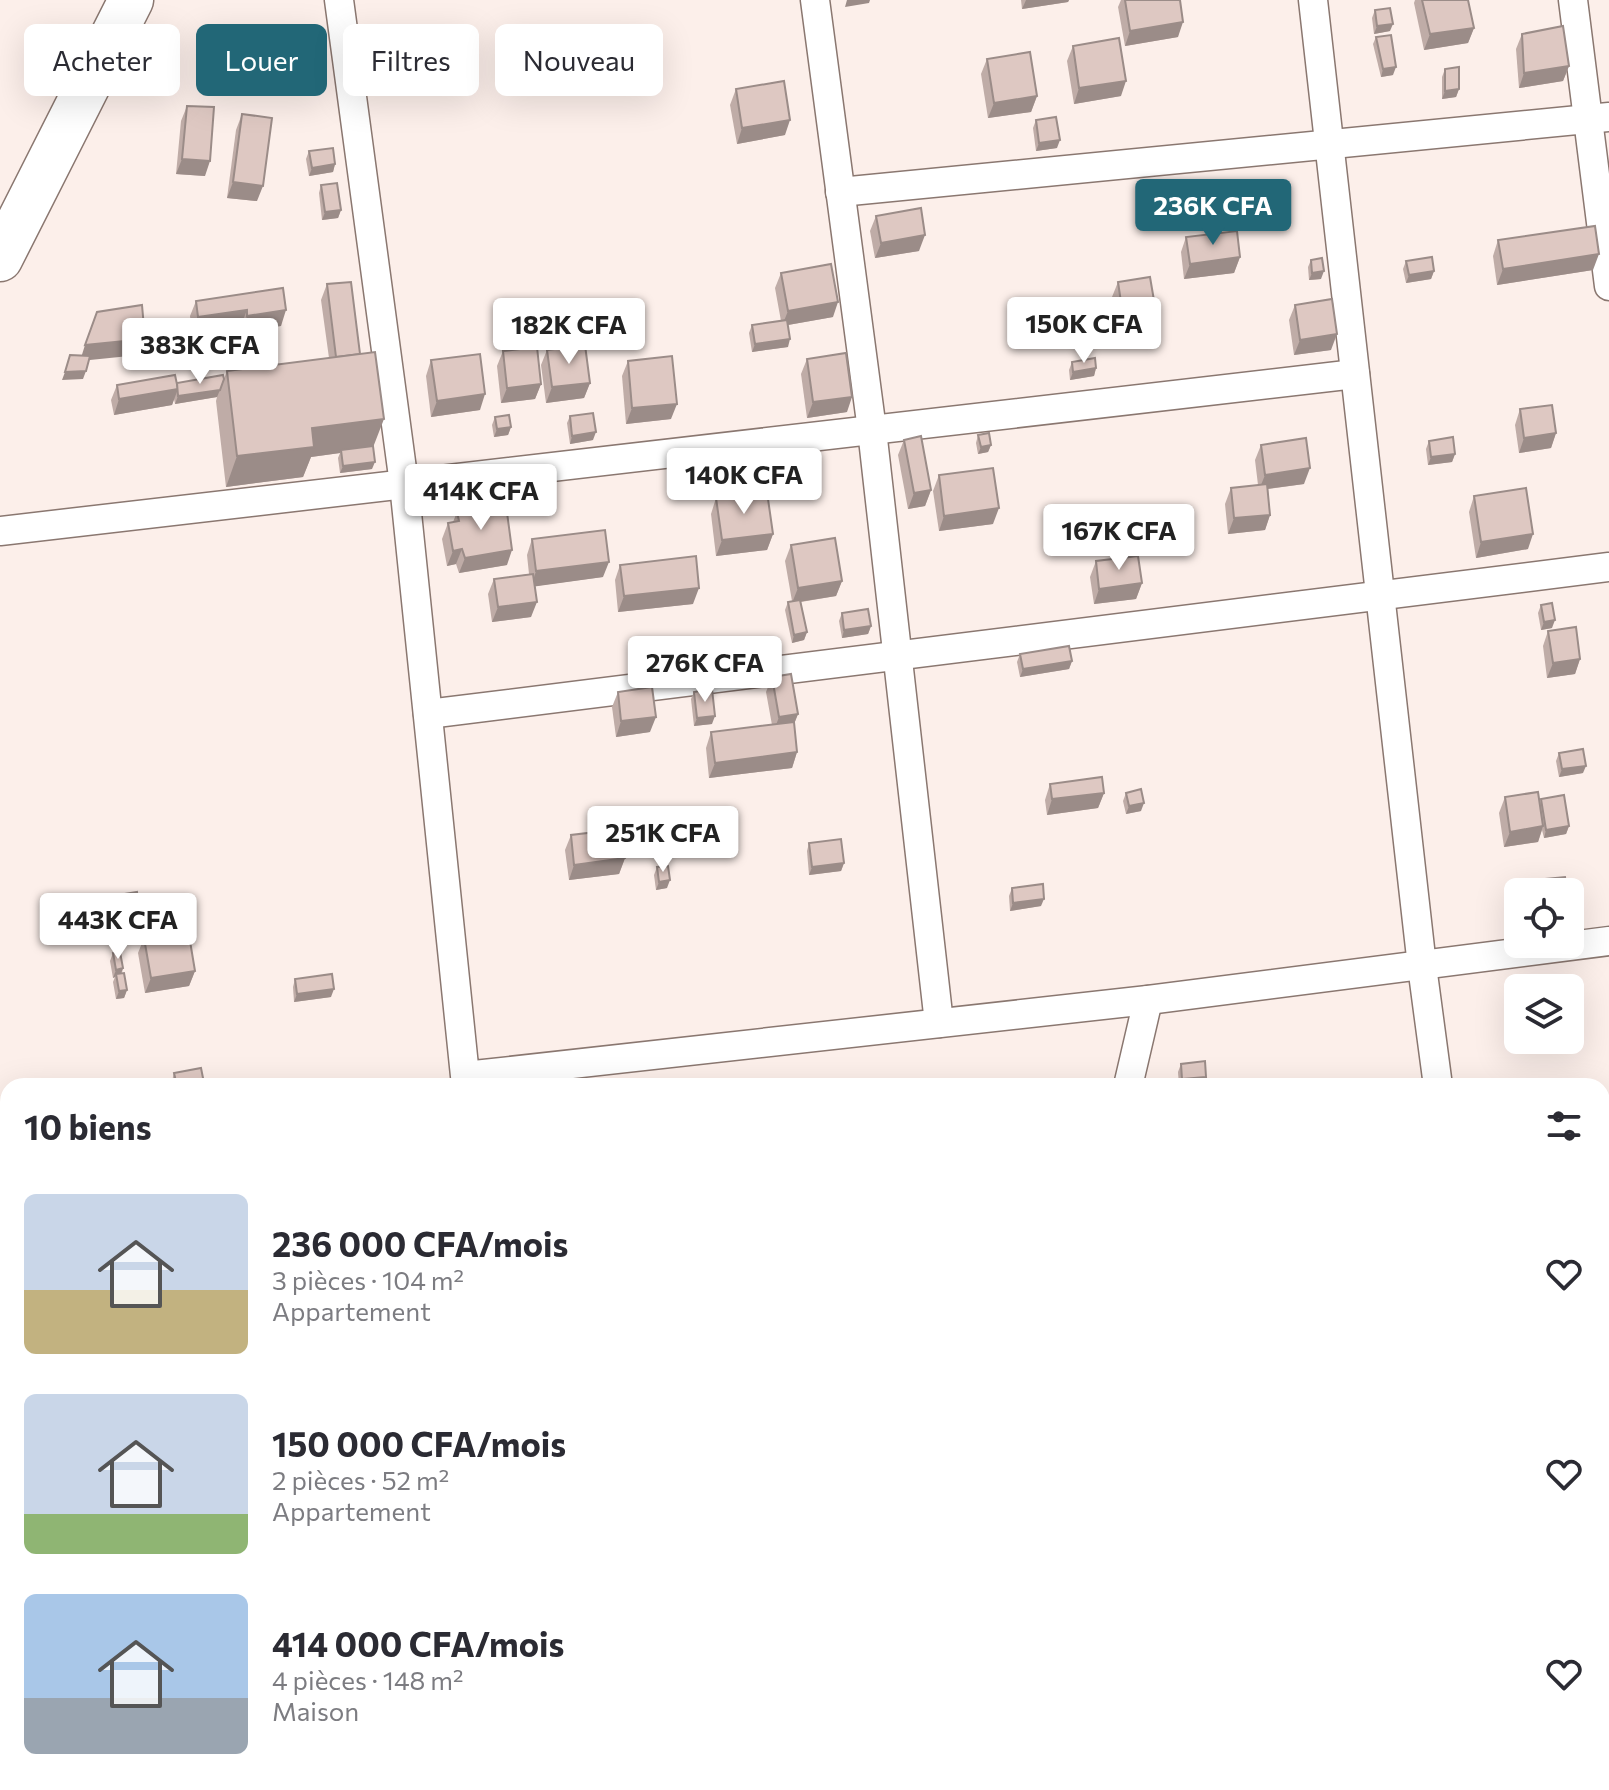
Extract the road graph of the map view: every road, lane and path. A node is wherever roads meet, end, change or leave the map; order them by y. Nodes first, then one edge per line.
1 (131, 0) edge
2 (339, 0) edge
3 (815, 0) edge
4 (1313, 0) edge
5 (1573, 0) edge
6 (1598, 118) edge
7 (1329, 145) junction
8 (840, 192) junction
9 (0, 259) edge
10 (1609, 286) edge
11 (1355, 374) junction
12 (872, 430) junction
13 (404, 484) junction
14 (0, 531) edge
15 (1609, 567) edge
16 (1380, 597) junction
17 (898, 656) junction
18 (428, 714) junction
19 (1609, 941) edge
20 (1422, 966) junction
21 (1148, 1000) junction
22 (939, 1023) junction
23 (1130, 1078) edge
24 (1437, 1078) edge

1 - 9 main road
2 - 13 street
3 - 8 street
4 - 7 street
5 - 6 street
6 - 7 street
6 - 10 street
7 - 8 street
7 - 11 street
8 - 12 street
11 - 12 street
11 - 16 street
12 - 13 street
12 - 17 street
13 - 14 street
13 - 18 street
15 - 16 street
16 - 17 street
16 - 20 street
17 - 18 street
17 - 22 street
18 - 22 street
19 - 20 street
20 - 21 street
20 - 24 street
21 - 22 street
21 - 23 street

